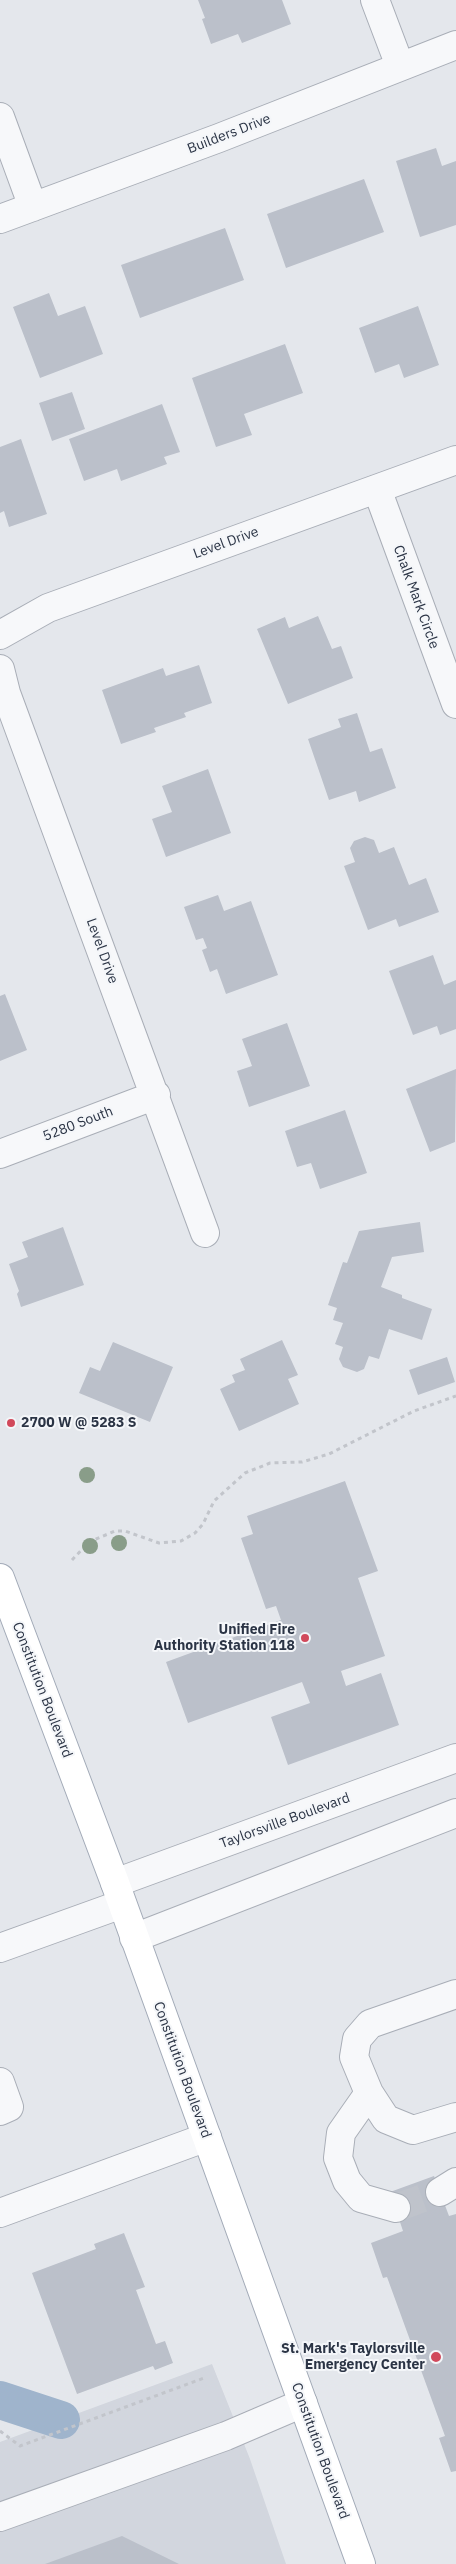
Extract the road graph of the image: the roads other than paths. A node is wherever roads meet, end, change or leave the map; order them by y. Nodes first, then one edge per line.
1 (375, 0) edge
2 (456, 45) edge
3 (400, 66) junction
4 (0, 118) edge
5 (32, 207) junction
6 (0, 219) edge
7 (456, 460) edge
8 (377, 489) junction
9 (0, 635) edge
10 (0, 669) edge
11 (456, 704) edge
12 (156, 1095) junction
13 (0, 1154) edge
14 (205, 1233) dead end
15 (0, 1578) edge
16 (456, 1758) edge
17 (456, 1813) edge
18 (119, 1894) junction
19 (134, 1938) junction
20 (0, 1948) edge
21 (456, 1994) edge
22 (0, 2082) edge
23 (369, 2093) junction
24 (0, 2110) edge
25 (456, 2117) edge
26 (207, 2137) junction
27 (396, 2208) tunnel mouth
28 (0, 2213) edge
29 (303, 2403) junction
30 (0, 2517) edge
31 (361, 2564) edge

1 - 3 street
2 - 3 street, Builders Drive
3 - 5 street, Builders Drive
4 - 5 street
5 - 6 street, Builders Drive
7 - 8 street, Level Drive
8 - 9 street, Level Drive
8 - 11 street, Chalk Mark Circle
10 - 12 street, Level Drive
12 - 13 street, 5280 South
12 - 14 street, Level Drive
15 - 18 main road, Constitution Boulevard
16 - 18 street, Taylorsville Boulevard
17 - 19 street
18 - 19 main road, Constitution Boulevard
18 - 20 street, Taylorsville Boulevard
19 - 26 main road, Constitution Boulevard
21 - 23 street
22 - 24 street
23 - 25 street
23 - 27 street
26 - 28 street
26 - 29 main road, Constitution Boulevard
29 - 30 street
29 - 31 main road, Constitution Boulevard

